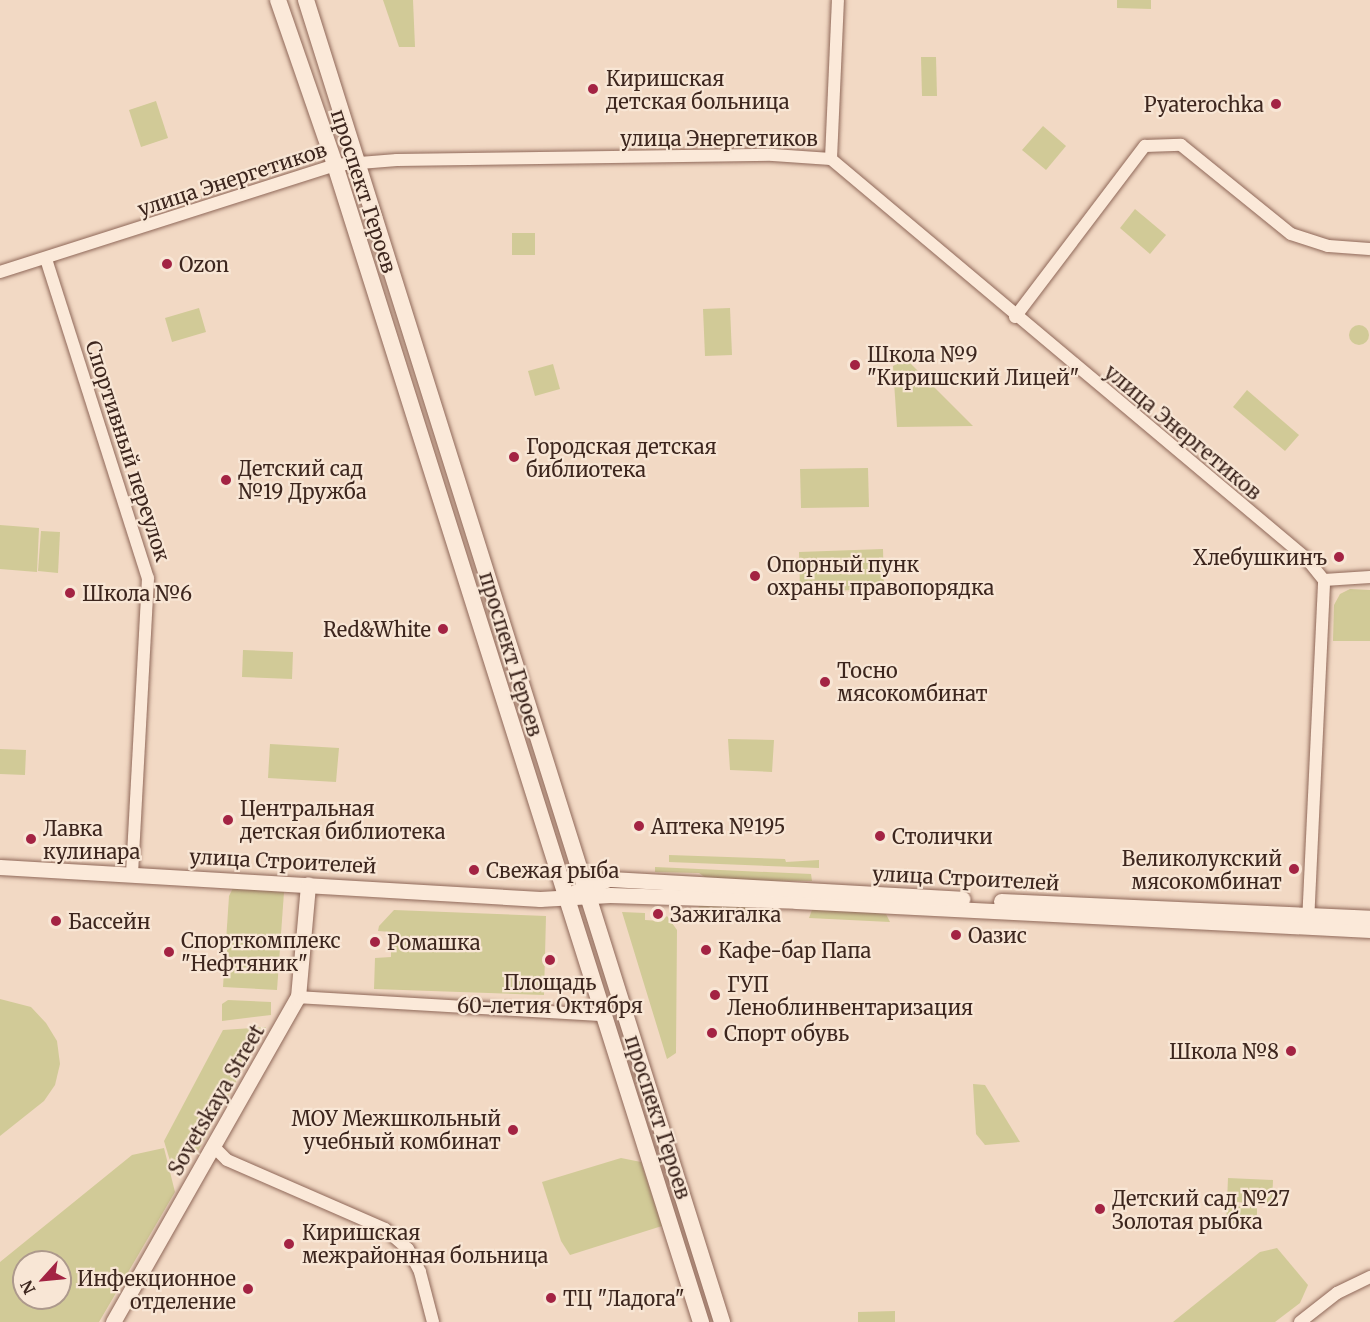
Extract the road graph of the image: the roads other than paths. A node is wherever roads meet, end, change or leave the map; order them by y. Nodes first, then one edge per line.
1 (278, 0) edge
2 (306, 0) edge
3 (838, 0) edge
4 (831, 159) junction
5 (358, 163) junction
6 (334, 165) junction
7 (1370, 249) edge
8 (46, 259) junction
9 (0, 272) edge
10 (1015, 317) junction
11 (1370, 577) edge
12 (1324, 580) junction
13 (0, 867) edge
14 (132, 874) junction
15 (308, 884) junction
16 (588, 892) junction
17 (564, 896) junction
18 (1370, 918) edge
19 (1308, 921) junction
20 (1370, 930) edge
21 (298, 997) junction
22 (602, 1015) junction
23 (214, 1147) junction
24 (1370, 1277) edge
25 (114, 1322) edge
26 (433, 1322) edge
27 (701, 1322) edge
28 (722, 1322) edge
29 (1300, 1322) edge

1 - 6 main road, проспект Героев
2 - 5 main road, проспект Героев
3 - 4 street
4 - 5 street, улица Энергетиков
4 - 10 street, улица Энергетиков
5 - 6 street, улица Энергетиков
5 - 16 main road, проспект Героев
6 - 8 street, улица Энергетиков
6 - 17 main road, проспект Героев
7 - 10 street
8 - 9 street, улица Энергетиков
8 - 14 street, Спортивный переулок
10 - 12 street, улица Энергетиков
11 - 12 street
12 - 19 street
13 - 14 street, улица Строителей
14 - 15 street, улица Строителей
15 - 17 street, улица Строителей
15 - 21 street, Sovetskaya Street
16 - 17 street, улица Строителей
16 - 19 street, улица Строителей
16 - 28 main road, проспект Героев
17 - 22 main road, проспект Героев
18 - 19 street, улица Строителей
19 - 20 street, улица Строителей
21 - 22 street
21 - 23 street, Sovetskaya Street
22 - 27 main road, проспект Героев
23 - 25 street, Sovetskaya Street
23 - 26 street
24 - 29 street

